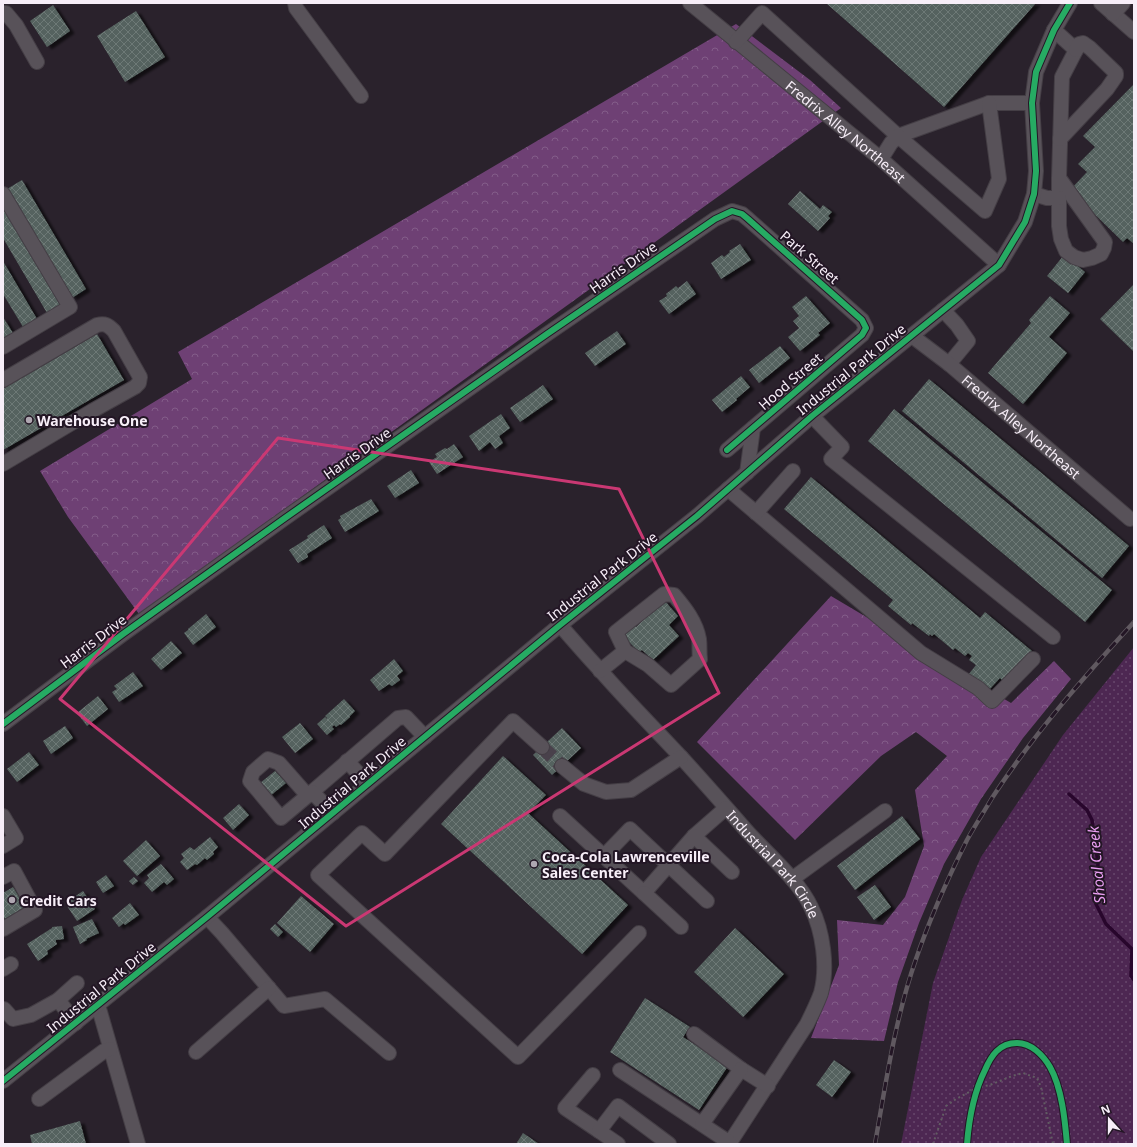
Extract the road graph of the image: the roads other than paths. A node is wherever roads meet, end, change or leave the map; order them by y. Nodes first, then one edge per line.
1 (294, 3) edge
2 (690, 3) edge
3 (1070, 3) edge
4 (1101, 3) edge
5 (1123, 3) edge
6 (3, 13) edge
7 (1114, 14) junction
8 (1054, 30) junction
9 (1134, 32) edge
10 (736, 42) junction
11 (1076, 50) junction
12 (38, 62) dead end
13 (361, 96) dead end
14 (989, 103) junction
15 (1032, 103) junction
16 (898, 136) junction
17 (1060, 139) junction
18 (881, 160) junction
19 (1059, 178) junction
20 (3, 194) edge
21 (1034, 194) junction
22 (1059, 198) junction
23 (732, 211) joint
24 (999, 264) junction
25 (943, 310) junction
26 (866, 328) joint
27 (912, 336) junction
28 (3, 347) edge
29 (948, 364) junction
30 (3, 380) edge
31 (812, 416) junction
32 (753, 428) junction
33 (727, 450) dead end
34 (3, 464) edge
35 (793, 471) dead end
36 (747, 473) junction
37 (728, 489) junction
38 (756, 513) junction
39 (1130, 519) dead end
40 (560, 624) junction
41 (1053, 637) dead end
42 (625, 652) junction
43 (1033, 660) dead end
44 (600, 671) junction
45 (3, 724) edge
46 (425, 737) junction
47 (542, 747) tunnel mouth
48 (681, 757) junction
49 (347, 761) junction
50 (562, 766) tunnel mouth
51 (368, 784) junction
52 (726, 808) junction
53 (885, 812) dead end
54 (333, 813) junction
55 (3, 816) edge
56 (560, 816) dead end
57 (7, 831) edge
58 (694, 836) junction
59 (3, 846) edge
60 (604, 856) junction
61 (669, 866) junction
62 (732, 872) dead end
63 (3, 877) edge
64 (792, 879) junction
65 (644, 893) junction
66 (707, 901) dead end
67 (207, 917) junction
68 (681, 927) dead end
69 (3, 929) edge
70 (639, 933) dead end
71 (77, 983) dead end
72 (269, 988) junction
73 (58, 1000) junction
74 (98, 1005) junction
75 (3, 1009) edge
76 (76, 1023) junction
77 (694, 1034) dead end
78 (110, 1049) junction
79 (196, 1052) dead end
80 (389, 1053) dead end
81 (741, 1069) junction
82 (620, 1070) dead end
83 (593, 1075) dead end
84 (3, 1081) edge
85 (768, 1086) junction
86 (39, 1099) dead end
87 (702, 1124) junction
88 (599, 1130) junction
89 (730, 1143) edge
90 (138, 1144) edge
91 (618, 1144) edge
92 (669, 1144) edge

1 - 13 street
2 - 10 street, Fredrix Alley Northeast
3 - 8 street, Industrial Park Drive
4 - 7 street
5 - 7 street
6 - 12 street
7 - 9 street
8 - 11 street
8 - 15 street, Industrial Park Drive
10 - 16 street
10 - 18 street, Fredrix Alley Northeast
11 - 17 street
11 - 17 street
14 - 15 street
14 - 16 street
14 - 16 street
15 - 21 street, Industrial Park Drive
16 - 18 street
17 - 19 street
18 - 24 street, Fredrix Alley Northeast
19 - 22 street
19 - 22 street
20 - 28 street
21 - 22 street
21 - 24 street, Industrial Park Drive
23 - 26 street, Park Street
23 - 45 street, Harris Drive
24 - 25 street, Industrial Park Drive
25 - 27 street, Industrial Park Drive
25 - 29 street
26 - 32 street, Hood Street
27 - 29 street, Fredrix Alley Northeast
27 - 31 street, Industrial Park Drive
29 - 39 street, Fredrix Alley Northeast
30 - 34 street
31 - 36 street, Industrial Park Drive
31 - 41 street
32 - 33 street, Hood Street
32 - 36 street, Hood Street
35 - 38 street
36 - 37 street, Industrial Park Drive
37 - 38 street
37 - 40 street, Industrial Park Drive
38 - 43 street
40 - 44 street, Industrial Park Circle
40 - 46 street, Industrial Park Drive
42 - 42 street
42 - 44 street
44 - 48 street, Industrial Park Circle
46 - 49 street
46 - 51 street, Industrial Park Drive
47 - 70 street
48 - 50 street
48 - 52 street, Industrial Park Circle
49 - 51 street
49 - 54 street
51 - 54 street, Industrial Park Drive
52 - 58 street
52 - 64 street, Industrial Park Circle
53 - 64 street
54 - 67 street, Industrial Park Drive
55 - 57 street
56 - 60 street
57 - 59 street
58 - 61 street
58 - 62 street
60 - 61 street
60 - 65 street
61 - 65 street
61 - 66 street
63 - 69 street
64 - 85 street, Industrial Park Circle
65 - 68 street
67 - 72 street
67 - 74 street, Industrial Park Drive
71 - 73 street
72 - 79 street
72 - 80 street
73 - 75 street
73 - 76 street
74 - 76 street, Industrial Park Drive
74 - 78 street
76 - 84 street, Industrial Park Drive
77 - 81 street
78 - 86 street
78 - 90 street
81 - 85 street
81 - 87 street
82 - 87 street
83 - 88 street
85 - 89 street, Industrial Park Circle
87 - 89 street
88 - 91 street
88 - 92 street

